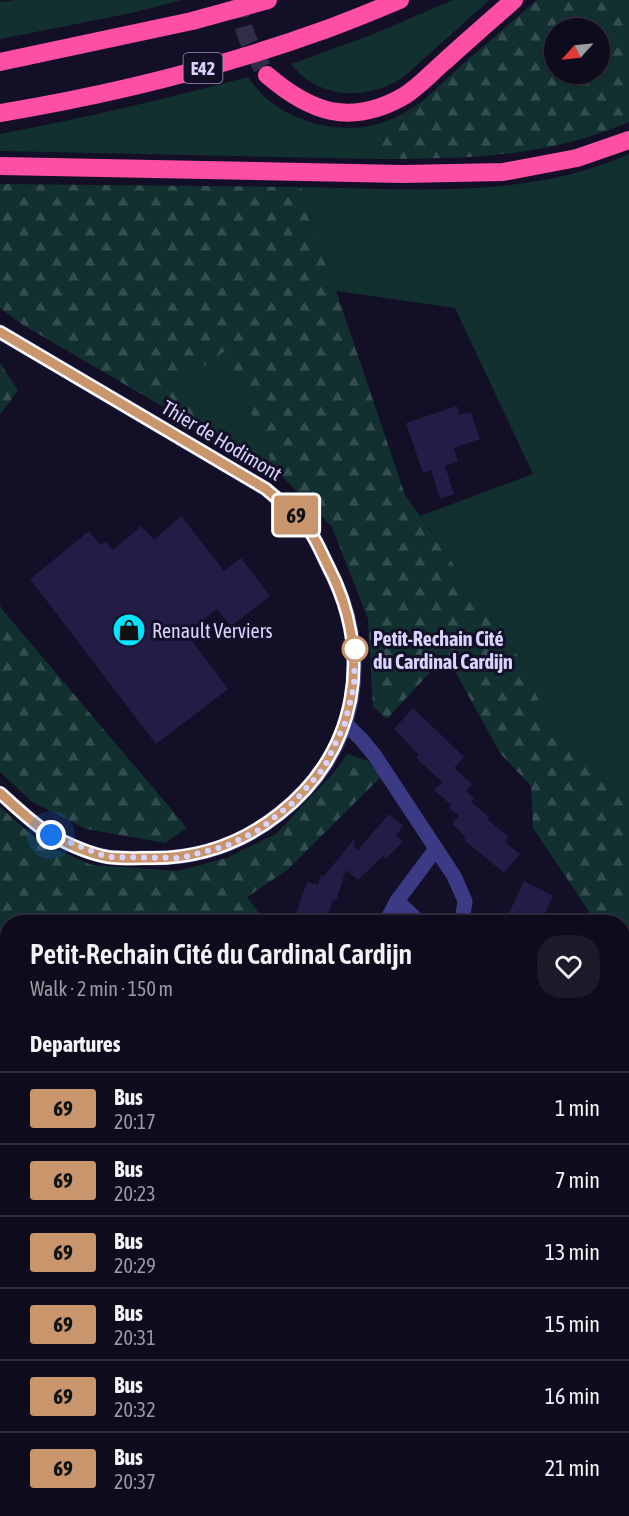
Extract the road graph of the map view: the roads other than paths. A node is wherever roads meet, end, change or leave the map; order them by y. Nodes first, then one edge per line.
1 (268, 0) edge
2 (400, 0) edge
3 (514, 0) edge
4 (0, 62) edge
5 (267, 75) tunnel mouth
6 (0, 113) edge
7 (629, 141) edge
8 (0, 166) edge
9 (0, 332) edge
10 (345, 723) junction
11 (0, 793) edge
12 (435, 850) junction
13 (396, 901) junction
14 (389, 915) edge
15 (411, 915) edge
16 (463, 915) edge

1 - 4 highway, E42
2 - 6 highway, E42
3 - 5 highway
7 - 8 highway
9 - 10 street, Thier de Hodimont
10 - 11 street, Thier de Hodimont
10 - 12 street
12 - 13 street
12 - 16 street
13 - 14 street
13 - 15 street

